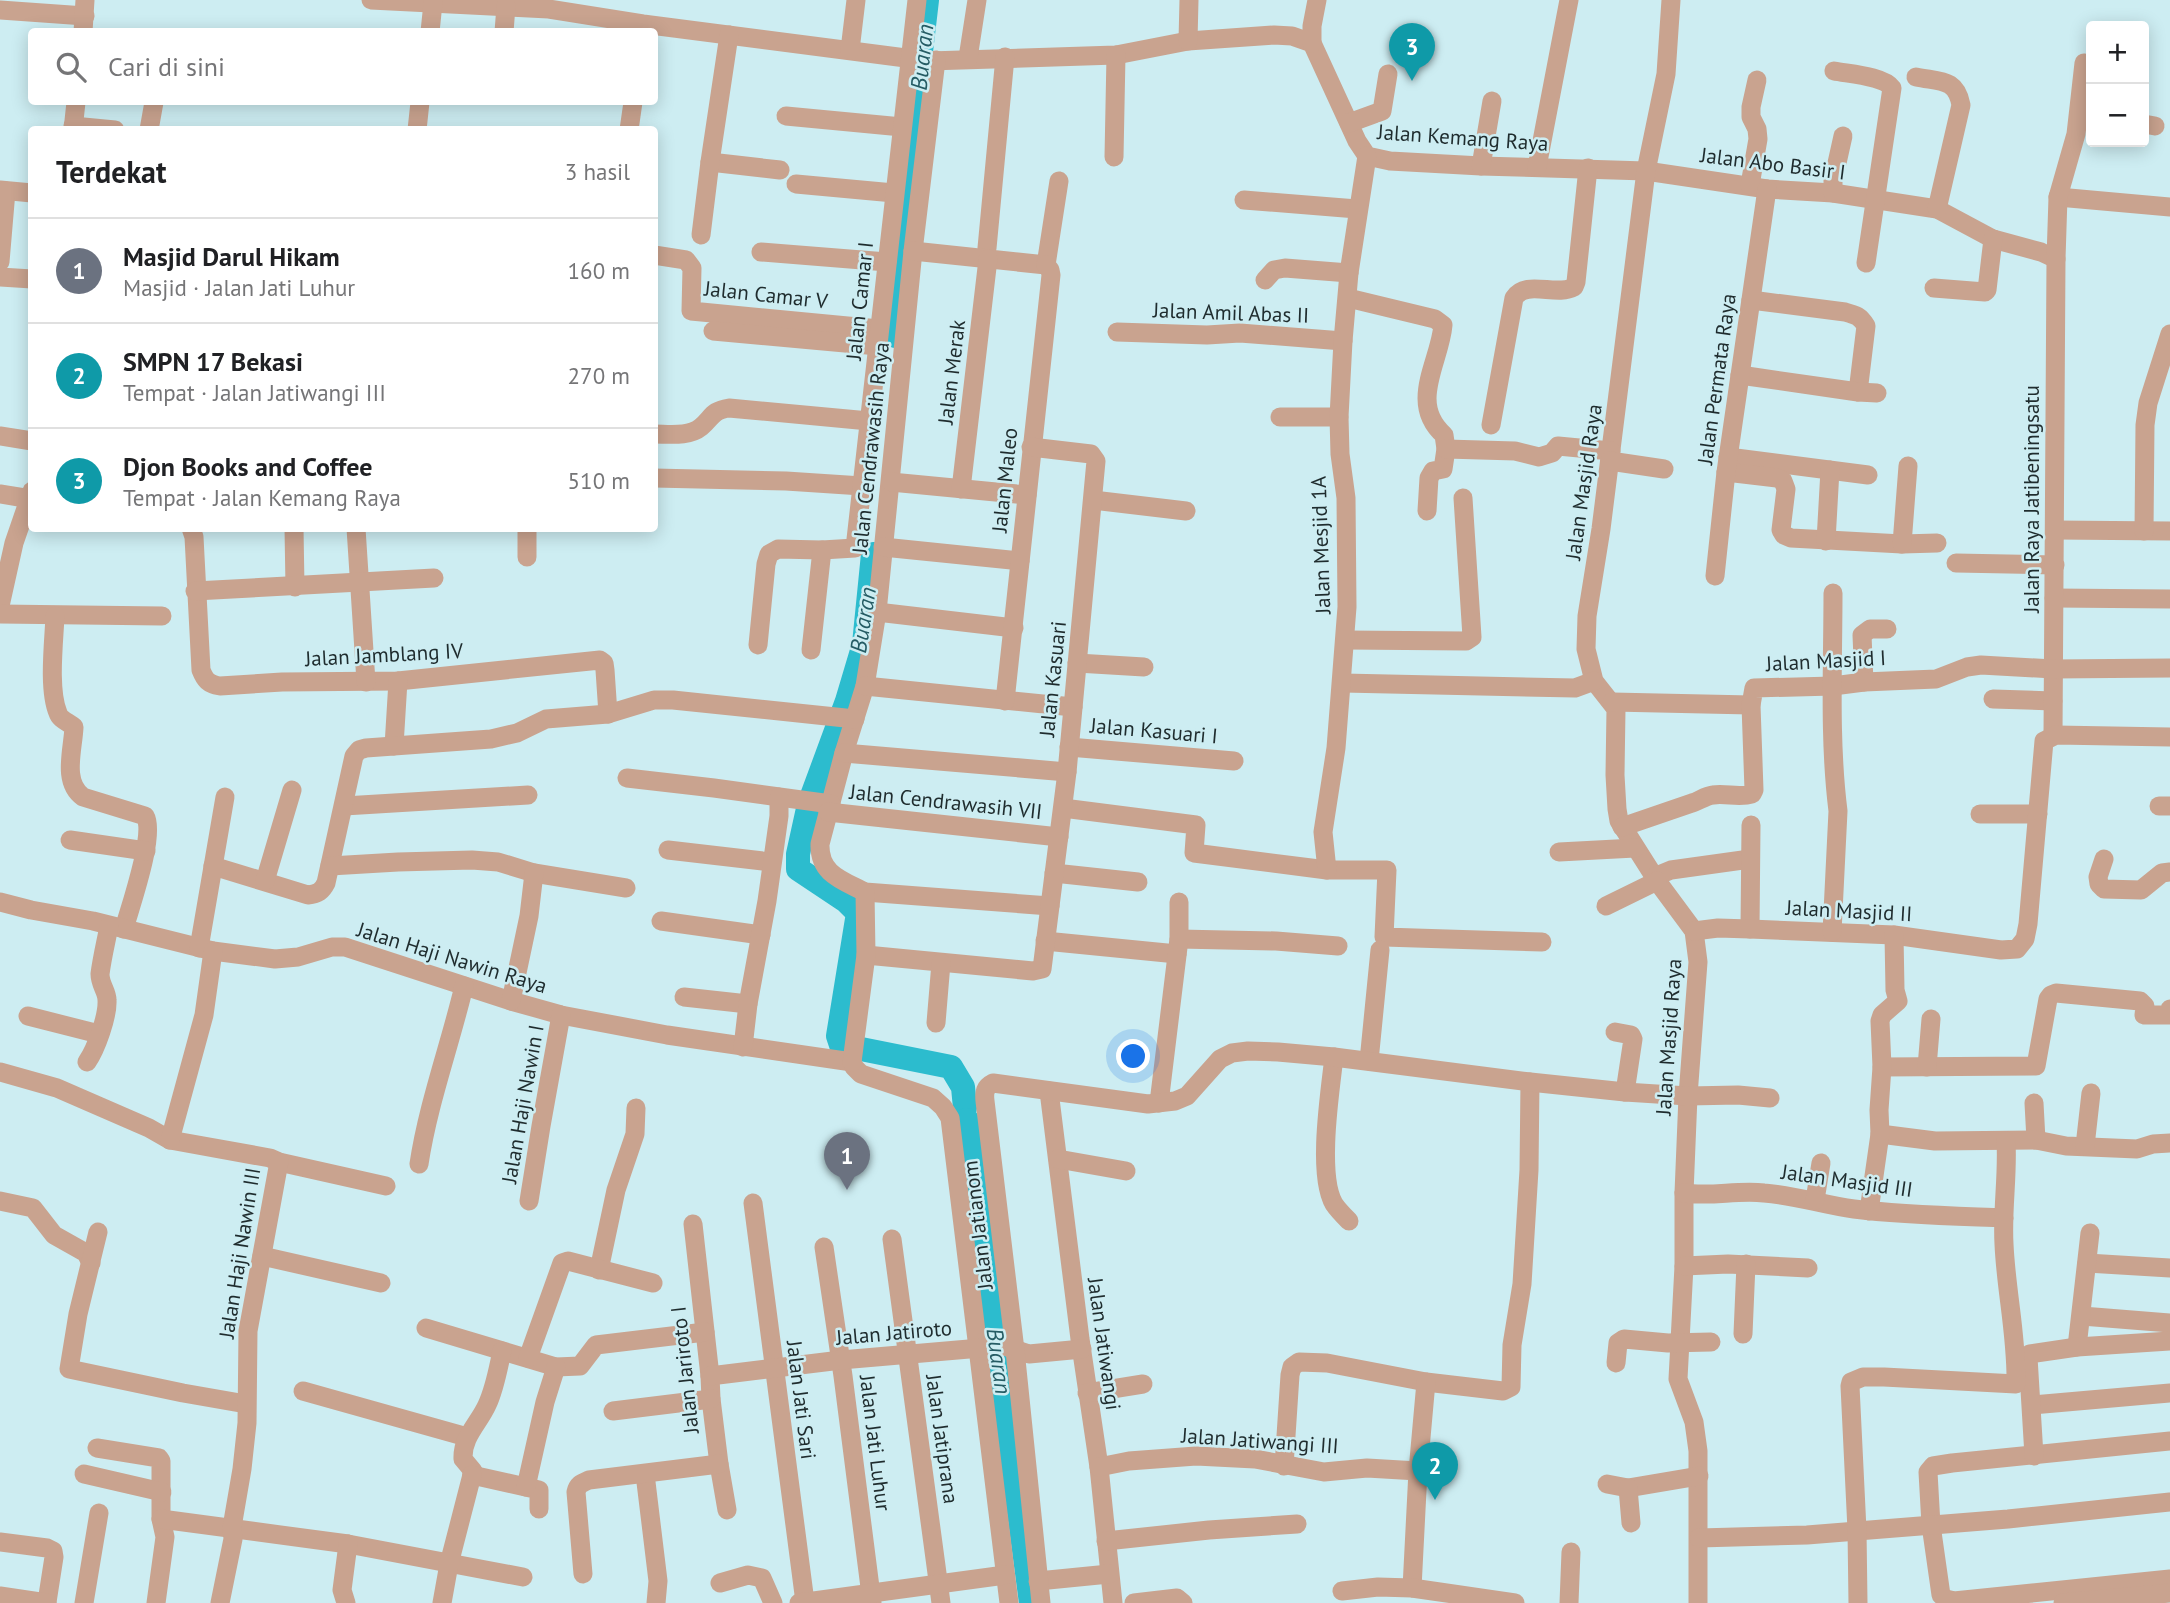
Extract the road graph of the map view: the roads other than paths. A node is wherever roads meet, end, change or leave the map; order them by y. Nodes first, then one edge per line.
1 (371, 0) edge
2 (856, 0) edge
3 (917, 0) edge
4 (977, 0) edge
5 (1189, 0) edge
6 (1317, 0) edge
7 (1569, 0) edge
8 (1671, 0) edge
9 (399, 1) edge
10 (433, 3) junction
11 (549, 4) edge
12 (506, 6) junction
13 (0, 10) edge
14 (84, 16) edge
15 (430, 28) edge
16 (504, 28) edge
17 (643, 28) edge
18 (658, 29) edge
19 (729, 35) junction
20 (1188, 41) junction
21 (1312, 43) junction
22 (850, 50) junction
23 (1116, 55) junction
24 (1005, 57) junction
25 (968, 58) junction
26 (922, 60) junction
27 (2084, 63) dead end
28 (1834, 71) dead end
29 (1388, 74) dead end
30 (1916, 77) dead end
31 (1757, 79) dead end
32 (1492, 101) dead end
33 (76, 105) edge
34 (153, 105) edge
35 (420, 105) edge
36 (633, 105) edge
37 (786, 116) dead end
38 (2084, 116) edge
39 (1349, 124) junction
40 (73, 126) edge
41 (150, 126) edge
42 (417, 126) edge
43 (630, 126) edge
44 (902, 127) junction
45 (1843, 136) dead end
46 (1367, 156) junction
47 (1114, 157) dead end
48 (710, 162) junction
49 (1481, 166) junction
50 (1537, 167) junction
51 (1588, 168) junction
52 (780, 170) dead end
53 (1646, 171) junction
54 (1059, 181) dead end
55 (796, 184) dead end
56 (1758, 187) junction
57 (3, 191) edge
58 (28, 193) edge
59 (894, 193) junction
60 (1833, 193) junction
61 (2058, 197) junction
62 (1244, 200) dead end
63 (1874, 201) junction
64 (2170, 206) edge
65 (1357, 209) junction
66 (1937, 209) junction
67 (701, 235) dead end
68 (1993, 239) junction
69 (913, 251) junction
70 (761, 252) dead end
71 (987, 254) junction
72 (658, 256) edge
73 (2056, 259) junction
74 (0, 262) edge
75 (887, 262) junction
76 (1866, 263) dead end
77 (1046, 265) junction
78 (1349, 273) junction
79 (0, 278) edge
80 (28, 279) edge
81 (1265, 281) dead end
82 (1934, 288) dead end
83 (1348, 298) junction
84 (1751, 300) junction
85 (897, 302) junction
86 (713, 331) dead end
87 (1117, 332) dead end
88 (2170, 335) edge
89 (878, 337) junction
90 (1343, 341) junction
91 (1740, 375) junction
92 (1339, 416) junction
93 (1280, 417) dead end
94 (869, 421) junction
95 (1490, 425) dead end
96 (658, 435) edge
97 (0, 436) edge
98 (28, 440) edge
99 (1031, 447) junction
100 (1446, 449) junction
101 (1610, 456) junction
102 (1727, 465) junction
103 (1908, 466) dead end
104 (1664, 469) dead end
105 (1830, 470) junction
106 (1868, 475) dead end
107 (658, 478) edge
108 (891, 482) junction
109 (862, 486) junction
110 (961, 489) junction
111 (0, 494) edge
112 (1027, 495) junction
113 (1462, 498) dead end
114 (28, 499) edge
115 (1093, 500) junction
116 (28, 507) edge
117 (1186, 511) dead end
118 (1427, 511) dead end
119 (2055, 530) junction
120 (2144, 531) junction
121 (2170, 531) edge
122 (192, 532) edge
123 (294, 532) edge
124 (356, 532) edge
125 (527, 532) edge
126 (1826, 541) junction
127 (1937, 543) dead end
128 (1902, 544) junction
129 (883, 547) junction
130 (822, 550) junction
131 (527, 557) dead end
132 (1020, 561) junction
133 (1955, 563) dead end
134 (2055, 565) junction
135 (1715, 576) dead end
136 (434, 578) dead end
137 (358, 583) junction
138 (295, 587) junction
139 (195, 591) junction
140 (1833, 593) dead end
141 (2054, 598) junction
142 (2170, 599) edge
143 (0, 606) edge
144 (877, 612) junction
145 (0, 614) edge
146 (55, 615) junction
147 (162, 616) dead end
148 (1014, 628) junction
149 (1887, 629) dead end
150 (1345, 640) junction
151 (758, 645) dead end
152 (811, 650) dead end
153 (1077, 663) junction
154 (1144, 667) dead end
155 (2170, 668) edge
156 (2053, 669) junction
157 (398, 681) junction
158 (1594, 681) junction
159 (366, 682) junction
160 (1864, 682) junction
161 (1343, 683) junction
162 (865, 686) junction
163 (1833, 686) junction
164 (1993, 699) dead end
165 (1005, 701) junction
166 (2053, 701) junction
167 (1612, 702) junction
168 (1751, 705) junction
169 (1073, 707) junction
170 (608, 714) junction
171 (845, 718) junction
172 (2054, 735) junction
173 (2170, 737) edge
174 (394, 746) junction
175 (1069, 747) junction
176 (844, 753) junction
177 (1234, 761) dead end
178 (1067, 772) junction
179 (627, 778) dead end
180 (292, 790) dead end
181 (528, 796) dead end
182 (225, 797) dead end
183 (810, 803) junction
184 (344, 806) junction
185 (1062, 808) junction
186 (1980, 814) dead end
187 (2038, 814) junction
188 (1751, 825) dead end
189 (1622, 827) junction
190 (1059, 838) junction
191 (70, 840) dead end
192 (1635, 848) junction
193 (668, 850) dead end
194 (146, 851) junction
195 (1559, 852) dead end
196 (1750, 859) junction
197 (2104, 859) dead end
198 (771, 862) junction
199 (213, 866) junction
200 (330, 866) junction
201 (1327, 870) junction
202 (531, 872) junction
203 (2170, 872) edge
204 (1054, 873) junction
205 (1655, 879) junction
206 (265, 881) junction
207 (1138, 882) dead end
208 (625, 888) dead end
209 (865, 892) junction
210 (0, 902) edge
211 (1179, 902) dead end
212 (1050, 906) junction
213 (1606, 906) dead end
214 (661, 921) dead end
215 (117, 927) junction
216 (1750, 929) junction
217 (1694, 931) junction
218 (1832, 932) junction
219 (761, 935) junction
220 (1895, 935) junction
221 (1045, 941) junction
222 (1542, 942) dead end
223 (1338, 946) dead end
224 (1178, 947) junction
225 (206, 950) junction
226 (1380, 950) dead end
227 (866, 955) junction
228 (941, 963) junction
229 (464, 986) junction
230 (684, 997) dead end
231 (511, 1001) junction
232 (748, 1004) junction
233 (2170, 1009) edge
234 (561, 1015) junction
235 (28, 1016) dead end
236 (1931, 1019) dead end
237 (936, 1023) dead end
238 (1615, 1032) dead end
239 (99, 1034) junction
240 (743, 1046) junction
241 (853, 1050) junction
242 (1334, 1057) junction
243 (1369, 1061) junction
244 (87, 1062) dead end
245 (1882, 1067) junction
246 (1927, 1067) junction
247 (0, 1072) edge
248 (1530, 1082) junction
249 (1049, 1091) junction
250 (1625, 1092) junction
251 (2091, 1093) dead end
252 (1688, 1096) junction
253 (1770, 1098) dead end
254 (1159, 1103) junction
255 (2034, 1103) dead end
256 (636, 1108) dead end
257 (1880, 1133) junction
258 (170, 1140) junction
259 (2036, 1140) junction
260 (2006, 1141) junction
261 (2170, 1143) edge
262 (2085, 1146) junction
263 (1058, 1159) junction
264 (279, 1161) junction
265 (1821, 1163) dead end
266 (419, 1164) dead end
267 (1126, 1171) dead end
268 (386, 1186) dead end
269 (1684, 1194) junction
270 (1815, 1200) junction
271 (0, 1201) edge
272 (529, 1201) dead end
273 (753, 1203) dead end
274 (1869, 1211) junction
275 (2004, 1218) junction
276 (1349, 1221) dead end
277 (693, 1224) dead end
278 (98, 1232) dead end
279 (2090, 1234) dead end
280 (892, 1239) dead end
281 (824, 1247) dead end
282 (262, 1256) junction
283 (91, 1263) junction
284 (1746, 1264) junction
285 (2087, 1264) junction
286 (1684, 1266) junction
287 (1808, 1268) dead end
288 (2170, 1269) edge
289 (599, 1270) junction
290 (381, 1283) dead end
291 (653, 1283) dead end
292 (2082, 1316) junction
293 (2170, 1323) edge
294 (426, 1328) dead end
295 (705, 1332) junction
296 (1743, 1334) dead end
297 (1678, 1341) junction
298 (2170, 1341) edge
299 (1711, 1342) dead end
300 (2077, 1347) junction
301 (997, 1348) junction
302 (1082, 1349) junction
303 (502, 1351) junction
304 (908, 1354) junction
305 (528, 1358) junction
306 (841, 1360) junction
307 (1616, 1363) dead end
308 (556, 1367) junction
309 (774, 1367) junction
310 (710, 1376) junction
311 (1426, 1382) junction
312 (1143, 1384) dead end
313 (303, 1391) dead end
314 (1087, 1393) junction
315 (2170, 1393) edge
316 (711, 1399) junction
317 (246, 1404) junction
318 (2032, 1405) junction
319 (613, 1411) dead end
320 (467, 1437) junction
321 (2170, 1441) edge
322 (97, 1448) dead end
323 (2034, 1456) junction
324 (719, 1464) junction
325 (1284, 1466) junction
326 (1099, 1468) junction
327 (1418, 1471) junction
328 (84, 1474) dead end
329 (645, 1474) junction
330 (472, 1475) junction
331 (1699, 1476) junction
332 (1607, 1484) dead end
333 (526, 1487) junction
334 (1628, 1488) junction
335 (162, 1492) junction
336 (2170, 1502) edge
337 (539, 1510) dead end
338 (727, 1510) dead end
339 (99, 1513) dead end
340 (161, 1519) junction
341 (1631, 1523) dead end
342 (1297, 1524) dead end
343 (1931, 1525) junction
344 (232, 1527) junction
345 (1857, 1530) junction
346 (1699, 1538) junction
347 (1107, 1541) junction
348 (0, 1542) edge
349 (348, 1544) junction
350 (1571, 1552) dead end
351 (449, 1564) junction
352 (583, 1574) dead end
353 (1109, 1574) junction
354 (1005, 1575) junction
355 (523, 1577) dead end
356 (2170, 1580) edge
357 (1038, 1581) junction
358 (720, 1583) dead end
359 (939, 1583) junction
360 (1412, 1588) junction
361 (1342, 1591) dead end
362 (2170, 1593) edge
363 (1377, 1595) edge
364 (0, 1596) edge
365 (871, 1598) edge
366 (1973, 1601) edge
367 (47, 1602) edge
368 (802, 1602) edge
369 (84, 1603) edge
370 (156, 1603) edge
371 (220, 1603) edge
372 (346, 1603) edge
373 (442, 1603) edge
374 (656, 1603) edge
375 (773, 1603) edge
376 (941, 1603) edge
377 (1009, 1603) edge
378 (1041, 1603) edge
379 (1113, 1603) edge
380 (1134, 1603) edge
381 (1183, 1603) edge
382 (1515, 1603) edge
383 (1569, 1603) edge
384 (1698, 1603) edge
385 (1858, 1603) edge
386 (2063, 1603) edge

1 - 9 street
2 - 22 street
3 - 26 street
4 - 25 street
5 - 20 street
6 - 21 street
7 - 50 street
8 - 53 street
9 - 10 street
10 - 12 street
10 - 15 street
11 - 12 street
11 - 17 street
12 - 16 street
13 - 14 street
18 - 19 street
19 - 22 street
19 - 48 street
20 - 21 street
20 - 23 street
21 - 39 street, Jalan Kemang Raya
22 - 26 street
23 - 24 street
23 - 47 street
24 - 25 street
24 - 71 street, Jalan Merak
25 - 26 street
26 - 44 street, Jalan Camar I
26 - 69 street, Jalan Cendrawasih Raya
27 - 38 street, Jalan Raya Jatibeningsatu
28 - 63 street
29 - 39 street
30 - 66 street
31 - 56 street, Jalan Permata Raya
32 - 49 street
33 - 40 street
34 - 41 street
35 - 42 street
36 - 43 street
37 - 44 street
38 - 61 street, Jalan Raya Jatibeningsatu
39 - 46 street, Jalan Kemang Raya
44 - 59 street, Jalan Camar I
45 - 60 street
46 - 49 street, Jalan Kemang Raya
46 - 65 street, Jalan Mesjid 1A
48 - 52 street
48 - 67 street
49 - 50 street, Jalan Kemang Raya
50 - 51 street, Jalan Kemang Raya
51 - 53 street, Jalan Kemang Raya
51 - 95 street
53 - 56 street, Jalan Abo Basir I
53 - 101 street, Jalan Masjid Raya
54 - 77 street, Jalan Maleo
55 - 59 street
56 - 60 street, Jalan Abo Basir I
56 - 84 street, Jalan Permata Raya
57 - 58 street
57 - 74 street
59 - 75 street, Jalan Camar I
60 - 63 street, Jalan Abo Basir I
61 - 64 street
61 - 73 street, Jalan Raya Jatibeningsatu
62 - 65 street
63 - 66 street, Jalan Abo Basir I
63 - 76 street
65 - 78 street, Jalan Mesjid 1A
66 - 68 street, Jalan Abo Basir I
68 - 73 street, Jalan Abo Basir I
68 - 82 street
69 - 71 street
69 - 85 street, Jalan Cendrawasih Raya
70 - 75 street
71 - 77 street
71 - 110 street, Jalan Merak
72 - 89 street, Jalan Camar V
73 - 119 street, Jalan Raya Jatibeningsatu
75 - 85 street, Jalan Camar I
77 - 99 street, Jalan Maleo
78 - 81 street
78 - 83 street, Jalan Mesjid 1A
79 - 80 street
83 - 90 street, Jalan Mesjid 1A
83 - 100 street
84 - 91 street, Jalan Permata Raya
84 - 91 street
85 - 89 street, Jalan Camar I
85 - 108 street, Jalan Cendrawasih Raya
86 - 89 street
87 - 90 street, Jalan Amil Abas II
88 - 120 street
89 - 94 street, Jalan Camar I
90 - 92 street, Jalan Mesjid 1A
91 - 102 street, Jalan Permata Raya
92 - 93 street
92 - 150 street, Jalan Mesjid 1A
94 - 96 street
94 - 109 street, Jalan Camar I
97 - 98 street
99 - 112 street, Jalan Maleo
99 - 115 street, Jalan Kasuari
100 - 101 street
100 - 118 street
101 - 104 street
101 - 158 street, Jalan Masjid Raya
102 - 105 street
102 - 126 street
102 - 135 street, Jalan Permata Raya
103 - 128 street
105 - 106 street
105 - 126 street
107 - 109 street
108 - 110 street
108 - 129 street, Jalan Cendrawasih Raya
109 - 130 street, Jalan Camar I
110 - 112 street
111 - 114 street
112 - 132 street, Jalan Maleo
113 - 150 street
115 - 117 street
115 - 153 street, Jalan Kasuari
116 - 143 street
119 - 120 street
119 - 134 street, Jalan Raya Jatibeningsatu
120 - 121 street
122 - 139 street, Jalan Jamblang IV
123 - 138 street
124 - 137 street
125 - 131 street
126 - 128 street
127 - 128 street
129 - 132 street
129 - 144 street, Jalan Cendrawasih Raya
130 - 151 street
130 - 152 street
132 - 148 street, Jalan Maleo
133 - 134 street
134 - 141 street, Jalan Raya Jatibeningsatu
136 - 137 street
137 - 138 street
137 - 159 street
138 - 139 street
139 - 159 street, Jalan Jamblang IV
140 - 163 street
141 - 142 street
141 - 156 street, Jalan Raya Jatibeningsatu
144 - 148 street
144 - 162 street, Jalan Cendrawasih Raya
145 - 146 street
146 - 147 street
146 - 194 street
148 - 165 street, Jalan Maleo
149 - 160 street
150 - 161 street, Jalan Mesjid 1A
153 - 154 street
153 - 169 street, Jalan Kasuari
155 - 156 street, Jalan Masjid I
156 - 160 street, Jalan Masjid I
156 - 166 street, Jalan Raya Jatibeningsatu
157 - 159 street, Jalan Jamblang IV
157 - 170 street, Jalan Jamblang IV
157 - 174 street
158 - 161 street
158 - 167 street, Jalan Masjid Raya
160 - 163 street, Jalan Masjid I
161 - 201 street, Jalan Mesjid 1A
162 - 165 street
162 - 171 street, Jalan Cendrawasih Raya
163 - 168 street, Jalan Masjid I
163 - 218 street
164 - 166 street
165 - 169 street
166 - 172 street, Jalan Raya Jatibeningsatu
167 - 168 street
167 - 189 street, Jalan Masjid Raya
168 - 189 street
169 - 175 street, Jalan Kasuari
170 - 171 street
170 - 174 street
171 - 176 street, Jalan Cendrawasih Raya
172 - 173 street
172 - 187 street
174 - 184 street
175 - 177 street, Jalan Kasuari I
175 - 178 street, Jalan Kasuari
176 - 178 street
176 - 183 street, Jalan Cendrawasih Raya
178 - 185 street, Jalan Kasuari
179 - 183 street, Jalan Cendrawasih VII
180 - 206 street
181 - 184 street
182 - 199 street
183 - 190 street, Jalan Cendrawasih VII
183 - 198 street
183 - 209 street, Jalan Cendrawasih Raya
184 - 200 street
185 - 190 street, Jalan Kasuari
185 - 201 street
186 - 187 street
187 - 220 street, Jalan Masjid II
188 - 196 street
189 - 192 street, Jalan Masjid Raya
190 - 204 street, Jalan Kasuari
191 - 194 street
192 - 195 street
192 - 205 street, Jalan Masjid Raya
193 - 198 street
194 - 215 street
196 - 205 street
196 - 216 street
197 - 203 street
198 - 219 street
199 - 206 street
199 - 225 street
200 - 202 street
200 - 206 street
201 - 222 street
202 - 208 street
202 - 231 street
204 - 207 street
204 - 212 street, Jalan Kasuari
205 - 213 street
205 - 217 street, Jalan Masjid Raya
209 - 212 street
209 - 227 street
210 - 215 street, Jalan Haji Nawin Raya
211 - 224 street
212 - 221 street, Jalan Kasuari
214 - 219 street
215 - 225 street, Jalan Haji Nawin Raya
215 - 239 street
216 - 217 street, Jalan Masjid II
216 - 218 street, Jalan Masjid II
217 - 252 street, Jalan Masjid Raya
218 - 220 street, Jalan Masjid II
219 - 232 street
220 - 245 street
221 - 224 street
221 - 228 street, Jalan Kasuari
223 - 224 street
224 - 254 street
225 - 229 street, Jalan Haji Nawin Raya
225 - 258 street
226 - 243 street
227 - 228 street
227 - 241 street
228 - 237 street
229 - 231 street, Jalan Haji Nawin Raya
229 - 266 street
230 - 232 street
231 - 234 street, Jalan Haji Nawin Raya
232 - 240 street
233 - 246 street
234 - 240 street, Jalan Haji Nawin Raya
234 - 272 street, Jalan Haji Nawin I
235 - 239 street
236 - 246 street
238 - 250 street
239 - 244 street
240 - 241 street, Jalan Haji Nawin Raya
241 - 301 street
242 - 243 street
242 - 254 street
242 - 276 street
243 - 248 street
245 - 246 street
245 - 257 street
247 - 258 street, Jalan Haji Nawin III
248 - 250 street
248 - 311 street
249 - 254 street
249 - 263 street, Jalan Jatiwangi
249 - 301 street, Jalan Jatianom
250 - 252 street
251 - 262 street
252 - 253 street
252 - 269 street, Jalan Masjid Raya
255 - 259 street
256 - 289 street
257 - 260 street
257 - 274 street
258 - 264 street, Jalan Haji Nawin III
259 - 260 street
259 - 262 street
260 - 275 street
261 - 262 street
263 - 267 street
263 - 302 street, Jalan Jatiwangi
264 - 268 street
264 - 282 street, Jalan Haji Nawin III
265 - 270 street
269 - 270 street, Jalan Masjid III
269 - 286 street, Jalan Masjid Raya
270 - 274 street, Jalan Masjid III
271 - 283 street
273 - 309 street, Jalan Jati Sari
274 - 275 street, Jalan Masjid III
275 - 345 street
277 - 295 street, Jalan Jariroto I
278 - 283 street
279 - 285 street
280 - 304 street, Jalan Jatiprana
281 - 306 street, Jalan Jati Luhur
282 - 290 street
282 - 317 street, Jalan Haji Nawin III
283 - 317 street
284 - 286 street
284 - 287 street
284 - 296 street
285 - 288 street
285 - 292 street
286 - 297 street, Jalan Masjid Raya
289 - 291 street
289 - 305 street
292 - 293 street
292 - 300 street
294 - 303 street
295 - 308 street
295 - 310 street, Jalan Jariroto I
297 - 299 street
297 - 307 street
297 - 331 street, Jalan Masjid Raya
298 - 300 street
300 - 318 street
301 - 302 street, Jalan Jatiroto
301 - 304 street, Jalan Jatiroto
301 - 354 street
301 - 357 street, Jalan Jatianom
302 - 314 street, Jalan Jatiwangi
303 - 305 street
303 - 320 street
304 - 306 street, Jalan Jatiroto
304 - 359 street, Jalan Jatiprana
305 - 308 street
306 - 309 street, Jalan Jatiroto
306 - 365 street, Jalan Jati Luhur
308 - 333 street
309 - 310 street, Jalan Jatiroto
309 - 368 street, Jalan Jati Sari
310 - 316 street, Jalan Jariroto I
311 - 325 street
311 - 327 street
312 - 314 street
313 - 320 street
314 - 326 street, Jalan Jatiwangi
315 - 318 street
316 - 319 street
316 - 324 street, Jalan Jariroto I
317 - 344 street, Jalan Haji Nawin III
318 - 323 street
320 - 330 street
321 - 323 street
322 - 335 street
323 - 343 street
324 - 329 street
324 - 338 street, Jalan Jariroto I
325 - 326 street, Jalan Jatiwangi III
325 - 327 street, Jalan Jatiwangi III
326 - 347 street, Jalan Jatiwangi
327 - 360 street
328 - 335 street
329 - 352 street
329 - 374 street
330 - 333 street
330 - 351 street
331 - 334 street
331 - 346 street, Jalan Masjid Raya
332 - 334 street
333 - 337 street
334 - 341 street
335 - 340 street
336 - 343 street
339 - 369 street
340 - 344 street
340 - 370 street
342 - 347 street
343 - 345 street
343 - 366 street
344 - 349 street
344 - 371 street, Jalan Haji Nawin III
345 - 346 street
345 - 385 street
346 - 384 street, Jalan Masjid Raya
347 - 353 street, Jalan Jatiwangi
348 - 367 street
349 - 351 street
349 - 372 street
350 - 383 street
351 - 355 street
351 - 373 street
353 - 357 street
353 - 379 street, Jalan Jatiwangi
354 - 359 street
354 - 377 street
356 - 366 street
357 - 378 street, Jalan Jatianom
358 - 375 street
359 - 365 street
359 - 376 street, Jalan Jatiprana
360 - 363 street
360 - 382 street
361 - 363 street
362 - 386 street
364 - 367 street
365 - 368 street
380 - 381 street

